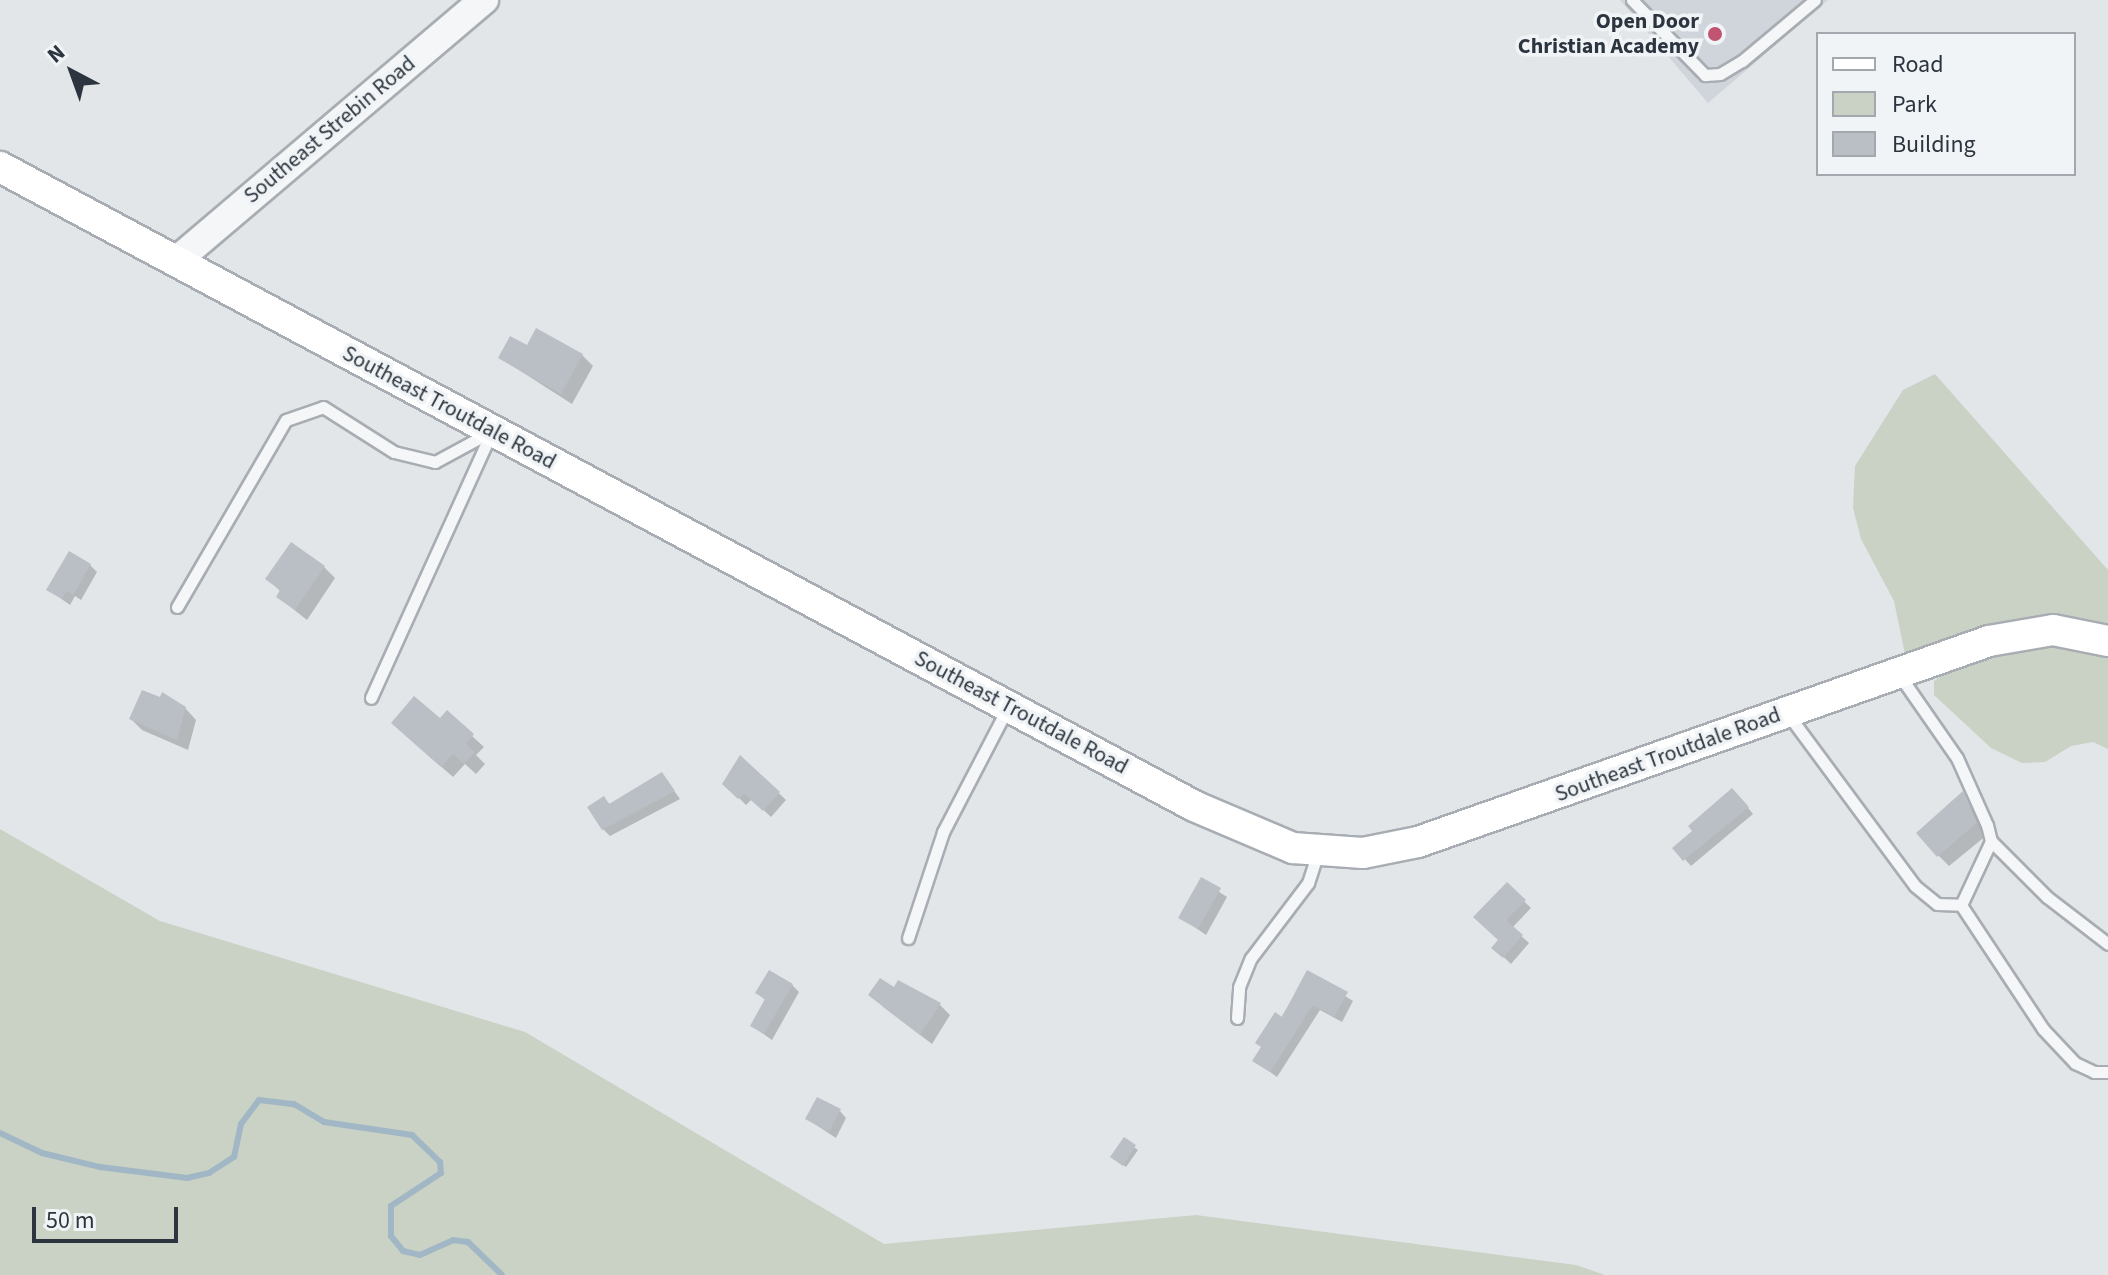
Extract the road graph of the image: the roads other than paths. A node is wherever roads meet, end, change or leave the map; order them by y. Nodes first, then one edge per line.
1 (484, 0) edge
2 (1632, 0) edge
3 (1815, 0) edge
4 (0, 167) edge
5 (176, 261) junction
6 (492, 431) junction
7 (177, 607) dead end
8 (2108, 641) edge
9 (1898, 673) junction
10 (371, 698) dead end
11 (1009, 707) junction
12 (1787, 713) junction
13 (1991, 841) junction
14 (1318, 852) junction
15 (1961, 905) junction
16 (908, 938) dead end
17 (2108, 944) edge
18 (1237, 1018) dead end
19 (2108, 1072) edge

1 - 5 street, Southeast Strebin Road
2 - 3 lane
4 - 5 main road, Southeast Troutdale Road
5 - 6 main road, Southeast Troutdale Road
6 - 7 lane
6 - 10 lane
6 - 11 main road, Southeast Troutdale Road
8 - 9 main road, Southeast Troutdale Road
9 - 12 main road, Southeast Troutdale Road
9 - 13 lane
11 - 14 main road, Southeast Troutdale Road
11 - 16 lane
12 - 14 main road, Southeast Troutdale Road
12 - 15 lane
13 - 15 lane
13 - 17 lane
14 - 18 lane
15 - 19 lane

